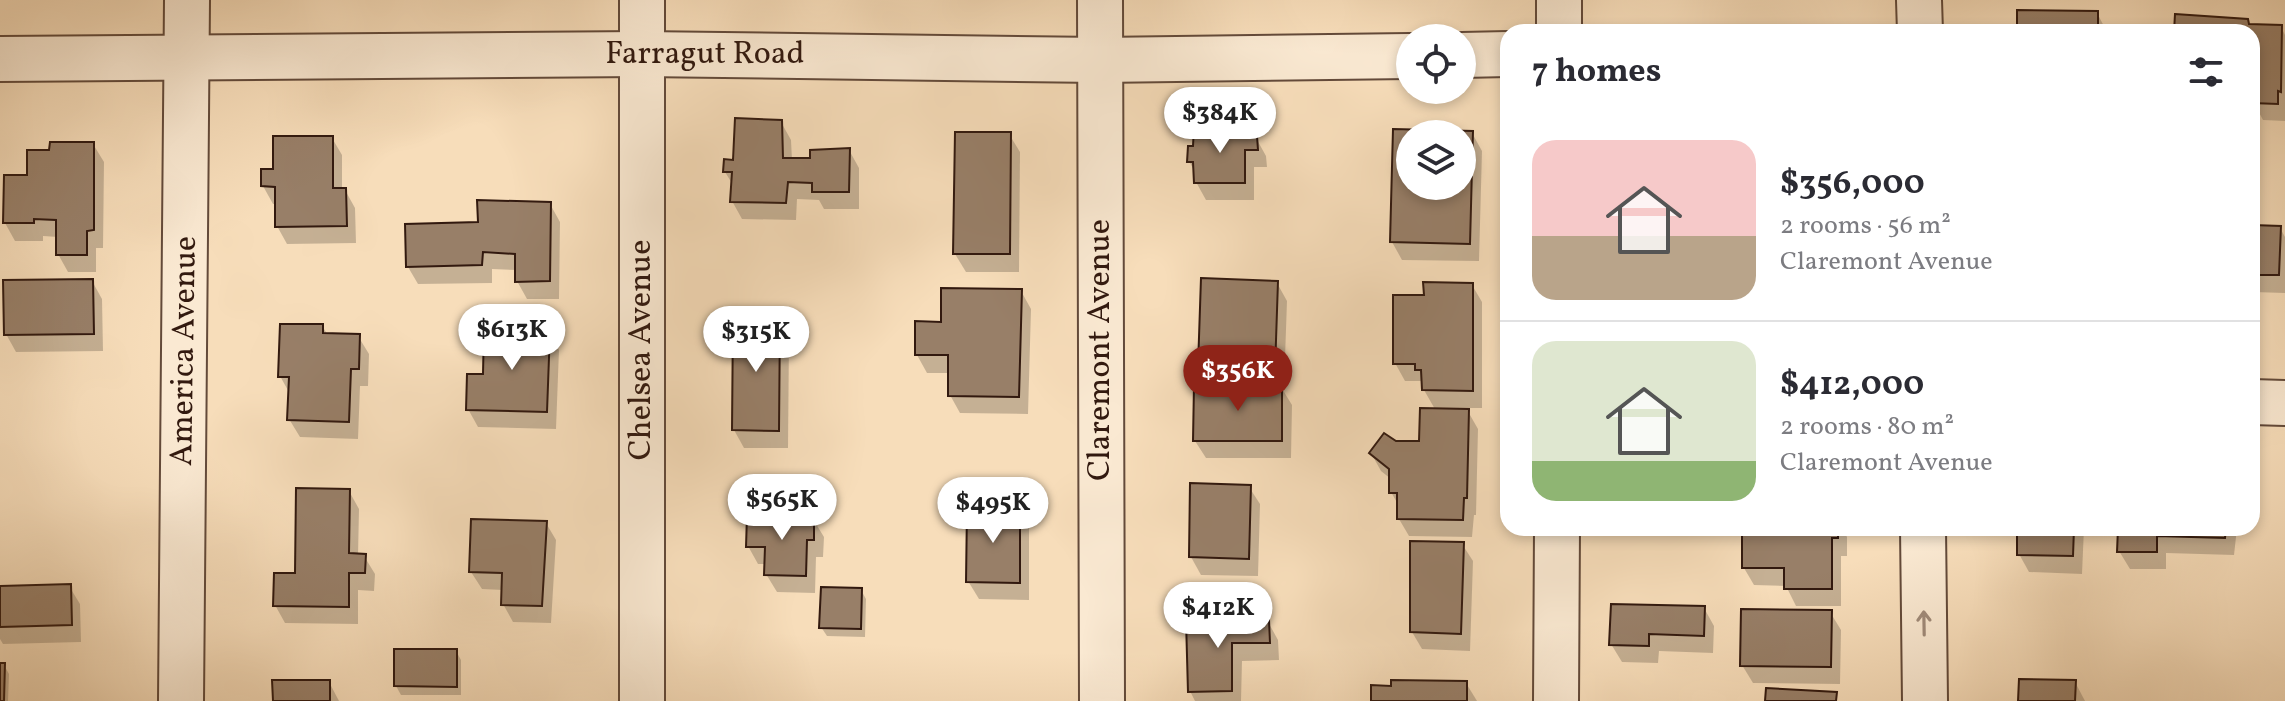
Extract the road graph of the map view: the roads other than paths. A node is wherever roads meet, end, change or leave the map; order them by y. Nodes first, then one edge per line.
1 (187, 0) edge
2 (642, 0) edge
3 (1100, 0) edge
4 (1559, 0) edge
5 (1919, 0) edge
6 (1559, 24) edge
7 (1920, 24) edge
8 (642, 54) junction
9 (1500, 54) edge
10 (1476, 55) edge
11 (188, 56) junction
12 (1396, 56) edge
13 (0, 59) edge
14 (1100, 60) junction
15 (2260, 402) edge
16 (2285, 403) edge
17 (1557, 536) edge
18 (1923, 536) edge
19 (181, 701) edge
20 (642, 701) edge
21 (1102, 701) edge
22 (1556, 701) edge
23 (1925, 701) edge

1 - 11 street, America Avenue
2 - 8 street, Chelsea Avenue
3 - 14 street, Claremont Avenue
4 - 6 street
5 - 7 street
8 - 11 street, Farragut Road
8 - 14 street, Farragut Road
8 - 20 street, Chelsea Avenue
9 - 10 street
11 - 13 street, Farragut Road
11 - 19 street, America Avenue
12 - 14 street, Farragut Road
14 - 21 street, Claremont Avenue
15 - 16 street
17 - 22 street
23 -> 18 street

